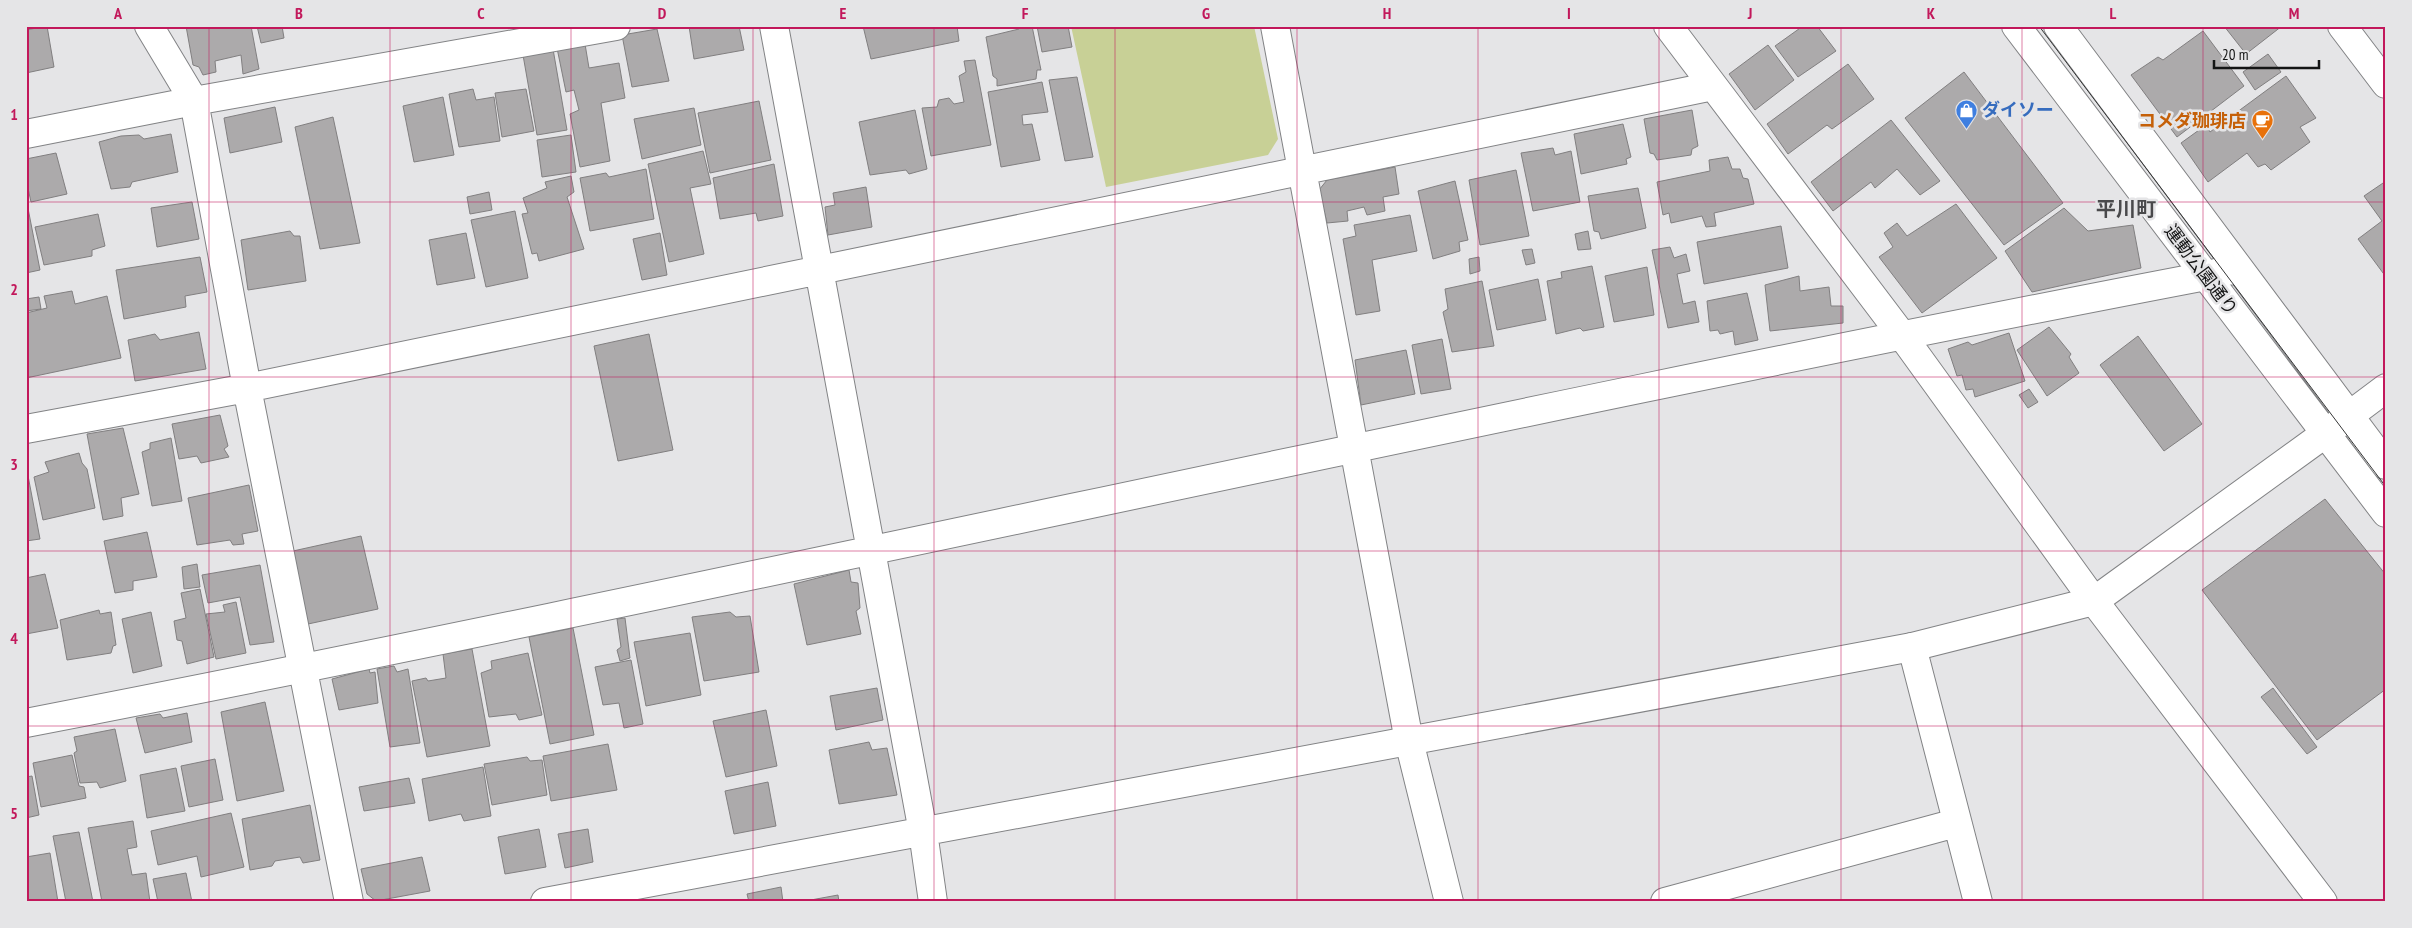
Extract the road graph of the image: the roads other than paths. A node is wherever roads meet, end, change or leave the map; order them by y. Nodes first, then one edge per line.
1 (149, 26) edge
2 (616, 26) edge
3 (774, 26) edge
4 (1275, 26) edge
5 (1668, 26) edge
6 (2016, 26) edge
7 (2058, 26) edge
8 (2351, 29) edge
9 (2386, 84) edge
10 (1713, 86) junction
11 (194, 101) junction
12 (26, 134) edge
13 (1302, 171) junction
14 (819, 270) junction
15 (2238, 270) junction
16 (2206, 276) junction
17 (1901, 334) junction
18 (247, 388) junction
19 (2386, 388) edge
20 (2348, 416) junction
21 (26, 429) edge
22 (2326, 433) junction
23 (1355, 449) junction
24 (2386, 465) edge
25 (2386, 513) edge
26 (871, 550) junction
27 (2094, 602) junction
28 (1912, 647) junction
29 (303, 670) junction
30 (26, 723) edge
31 (1409, 741) junction
32 (1956, 823) junction
33 (923, 832) junction
34 (349, 902) edge
35 (545, 902) edge
36 (933, 902) edge
37 (1449, 902) edge
38 (1664, 902) edge
39 (1978, 902) edge
40 (2324, 902) edge

1 - 11 street
2 - 11 street
3 - 14 street
4 - 13 street
5 - 10 street
6 - 16 street, 運動公園通り
7 - 15 street, 運動公園通り
8 - 9 street
10 - 13 street
10 - 17 street
11 - 12 street
11 - 18 street
13 - 14 street
13 - 23 street
14 - 18 street
14 - 26 street
15 - 16 street
15 - 20 street, 運動公園通り
16 - 17 street
16 - 22 street, 運動公園通り
17 - 23 street
17 - 27 street
18 - 21 street
18 - 29 street
19 - 20 street
20 - 22 street
20 - 24 street, 運動公園通り
22 - 25 street, 運動公園通り
22 - 27 street
23 - 26 street
23 - 31 street
26 - 29 street
26 - 33 street
27 - 28 street
27 - 40 street
28 - 31 street
28 - 32 street
29 - 30 street
29 - 34 street
31 - 33 street
31 - 37 street
32 - 38 street
32 - 39 street
33 - 35 street
33 - 36 street

